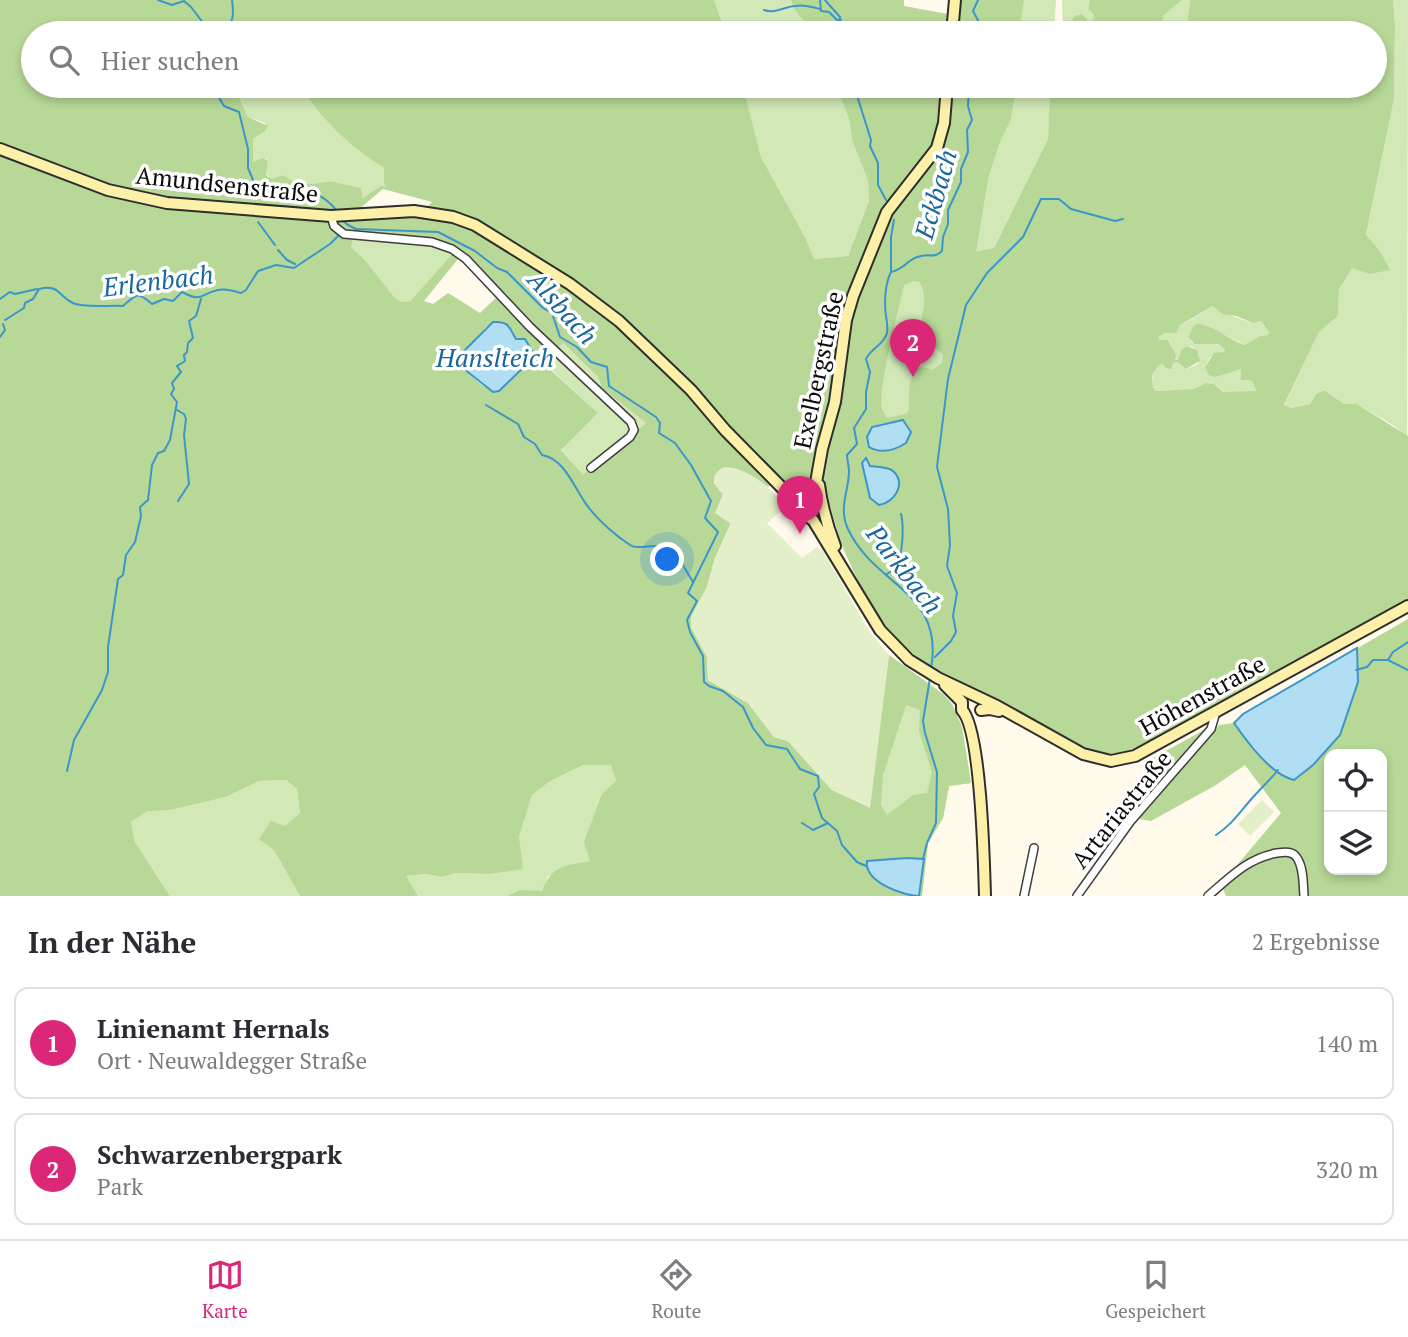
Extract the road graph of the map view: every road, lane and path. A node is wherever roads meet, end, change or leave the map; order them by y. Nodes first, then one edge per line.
1 (955, 0) edge
2 (953, 21) edge
3 (946, 98) edge
4 (0, 149) edge
5 (333, 216) junction
6 (591, 468) dead end
7 (811, 503) junction
8 (818, 517) junction
9 (1408, 606) edge
10 (973, 706) junction
11 (1216, 712) junction
12 (1034, 848) dead end
13 (985, 896) edge
14 (1024, 896) edge
15 (1077, 896) edge
16 (1208, 896) edge
17 (1304, 896) edge

1 - 2 main road
3 - 7 main road, Exelbergstraße
4 - 5 main road, Amundsenstraße
5 - 6 street, Amundsenstraße
5 - 7 main road
7 - 8 main road
7 - 8 main road, Exelbergstraße
8 - 10 main road, Höhenstraße
9 - 11 main road, Höhenstraße
10 - 11 main road, Höhenstraße
10 - 13 main road
11 - 15 street, Artariastraße
12 - 14 street
16 - 17 street

